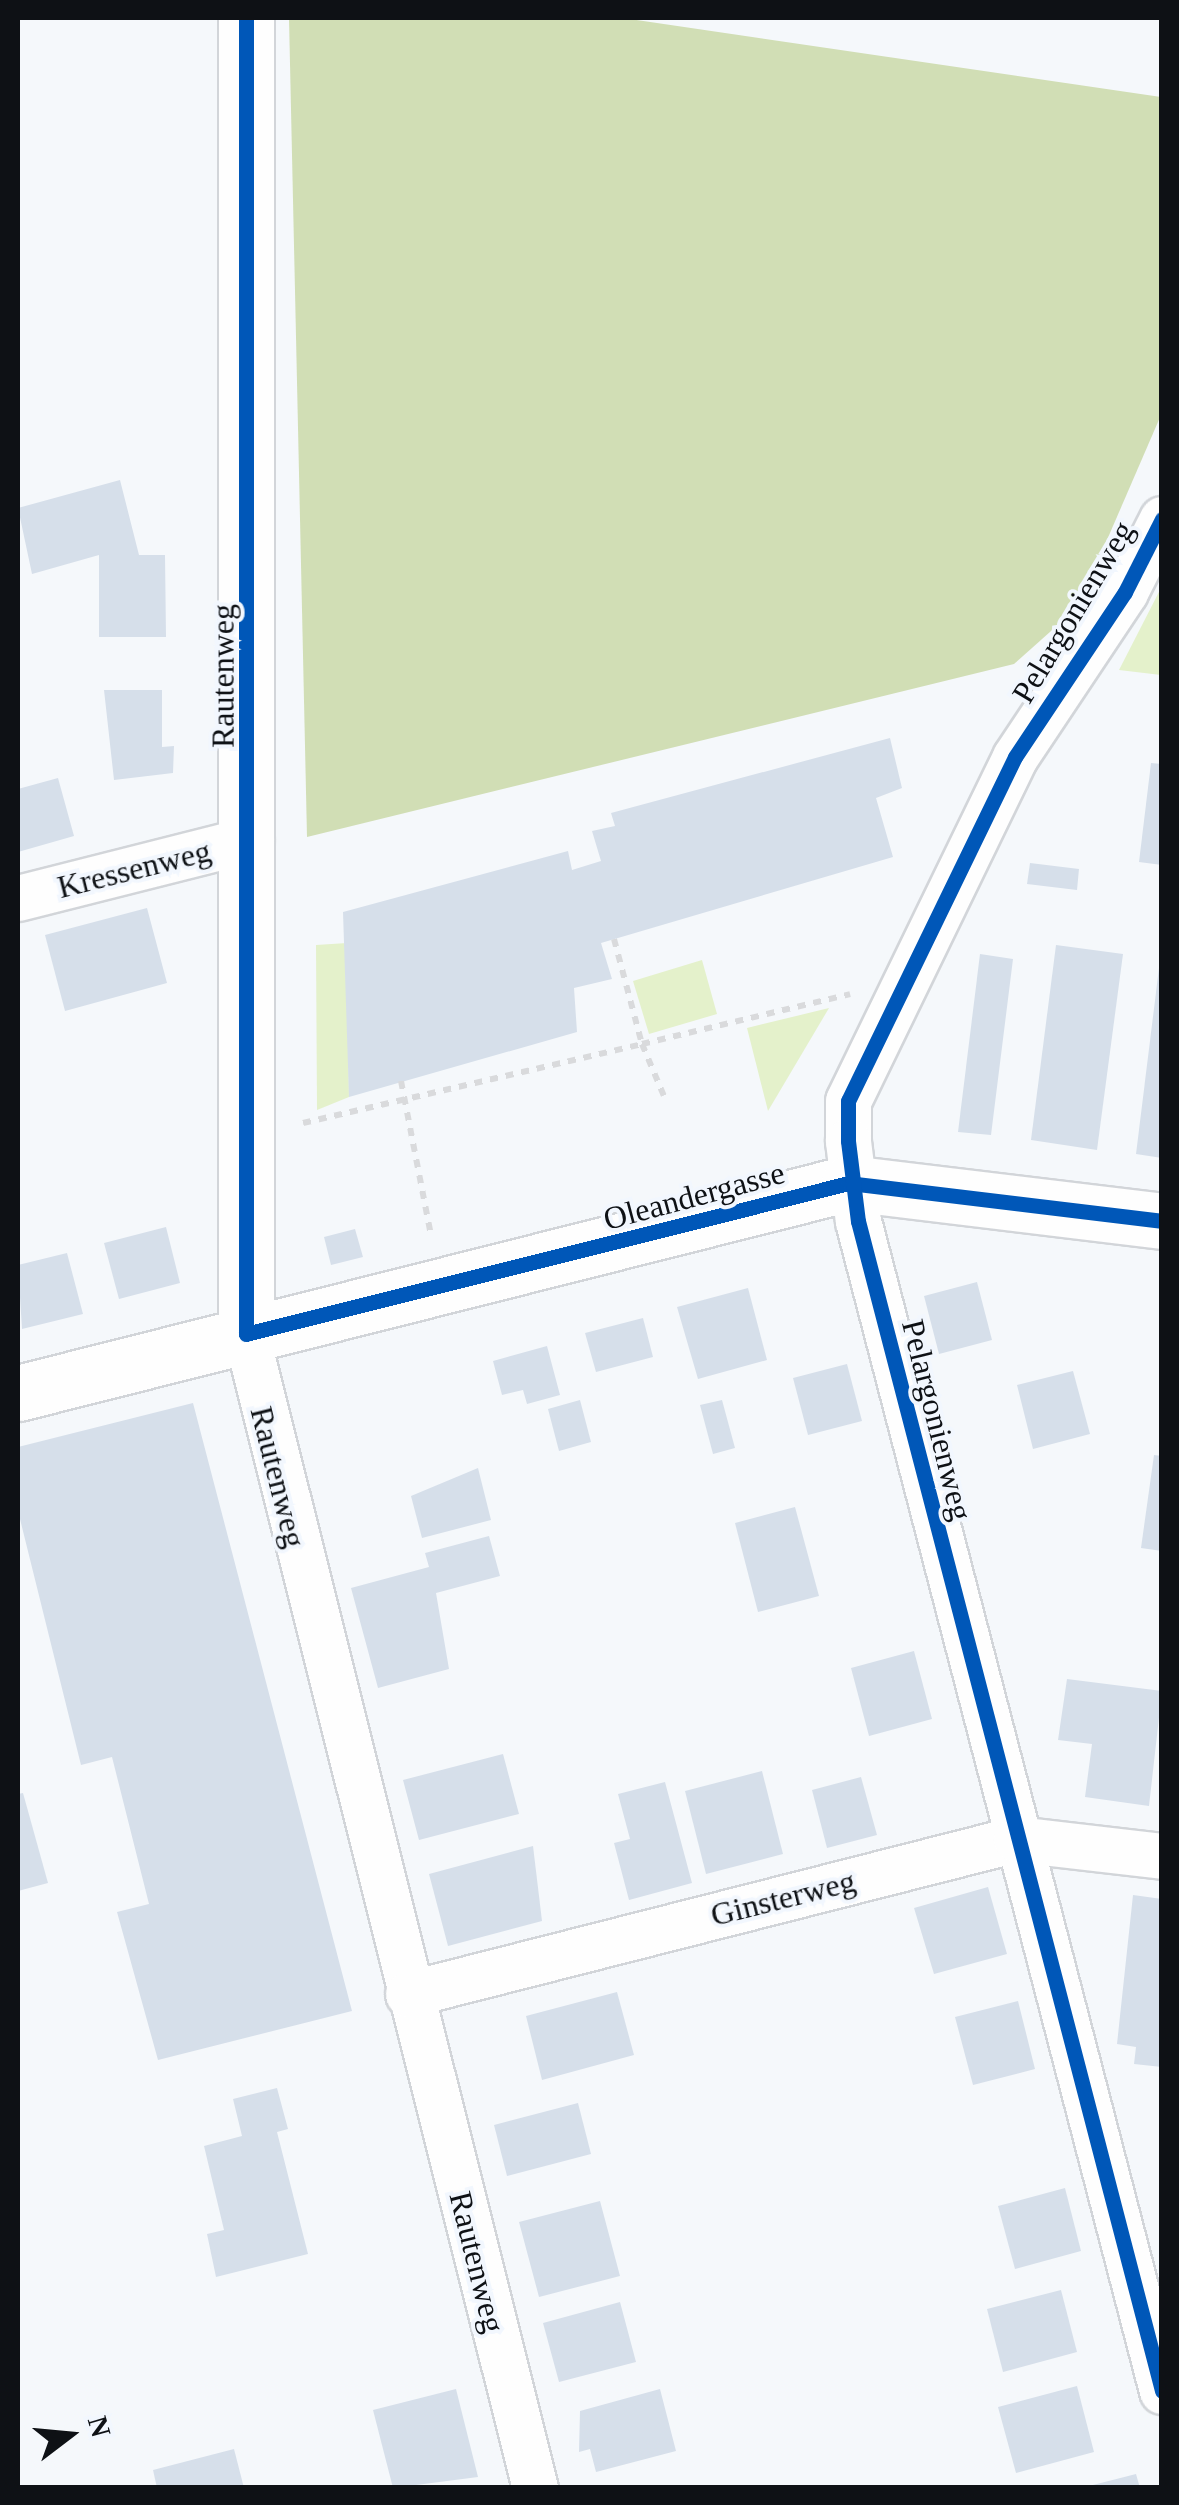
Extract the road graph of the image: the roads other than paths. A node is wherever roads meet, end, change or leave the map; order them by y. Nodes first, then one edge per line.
1 (246, 18) edge
2 (1162, 518) edge
3 (252, 839) junction
4 (18, 898) edge
5 (848, 1183) junction
6 (1162, 1222) edge
7 (246, 1334) junction
8 (18, 1393) edge
9 (1016, 1839) junction
10 (1162, 1856) edge
11 (408, 1994) junction
12 (1162, 2391) edge
13 (536, 2488) edge

1 - 3 street, Rautenweg
2 - 5 street, Pelargonienweg
3 - 4 street, Kressenweg
3 - 7 street, Rautenweg
5 - 6 street, Oleandergasse
5 - 7 street, Oleandergasse
5 - 9 street, Pelargonienweg
7 - 8 street, Oleandergasse
7 - 11 street, Rautenweg
9 - 10 street, Ginsterweg
9 - 11 street, Ginsterweg
9 - 12 street, Pelargonienweg
11 - 13 street, Rautenweg

